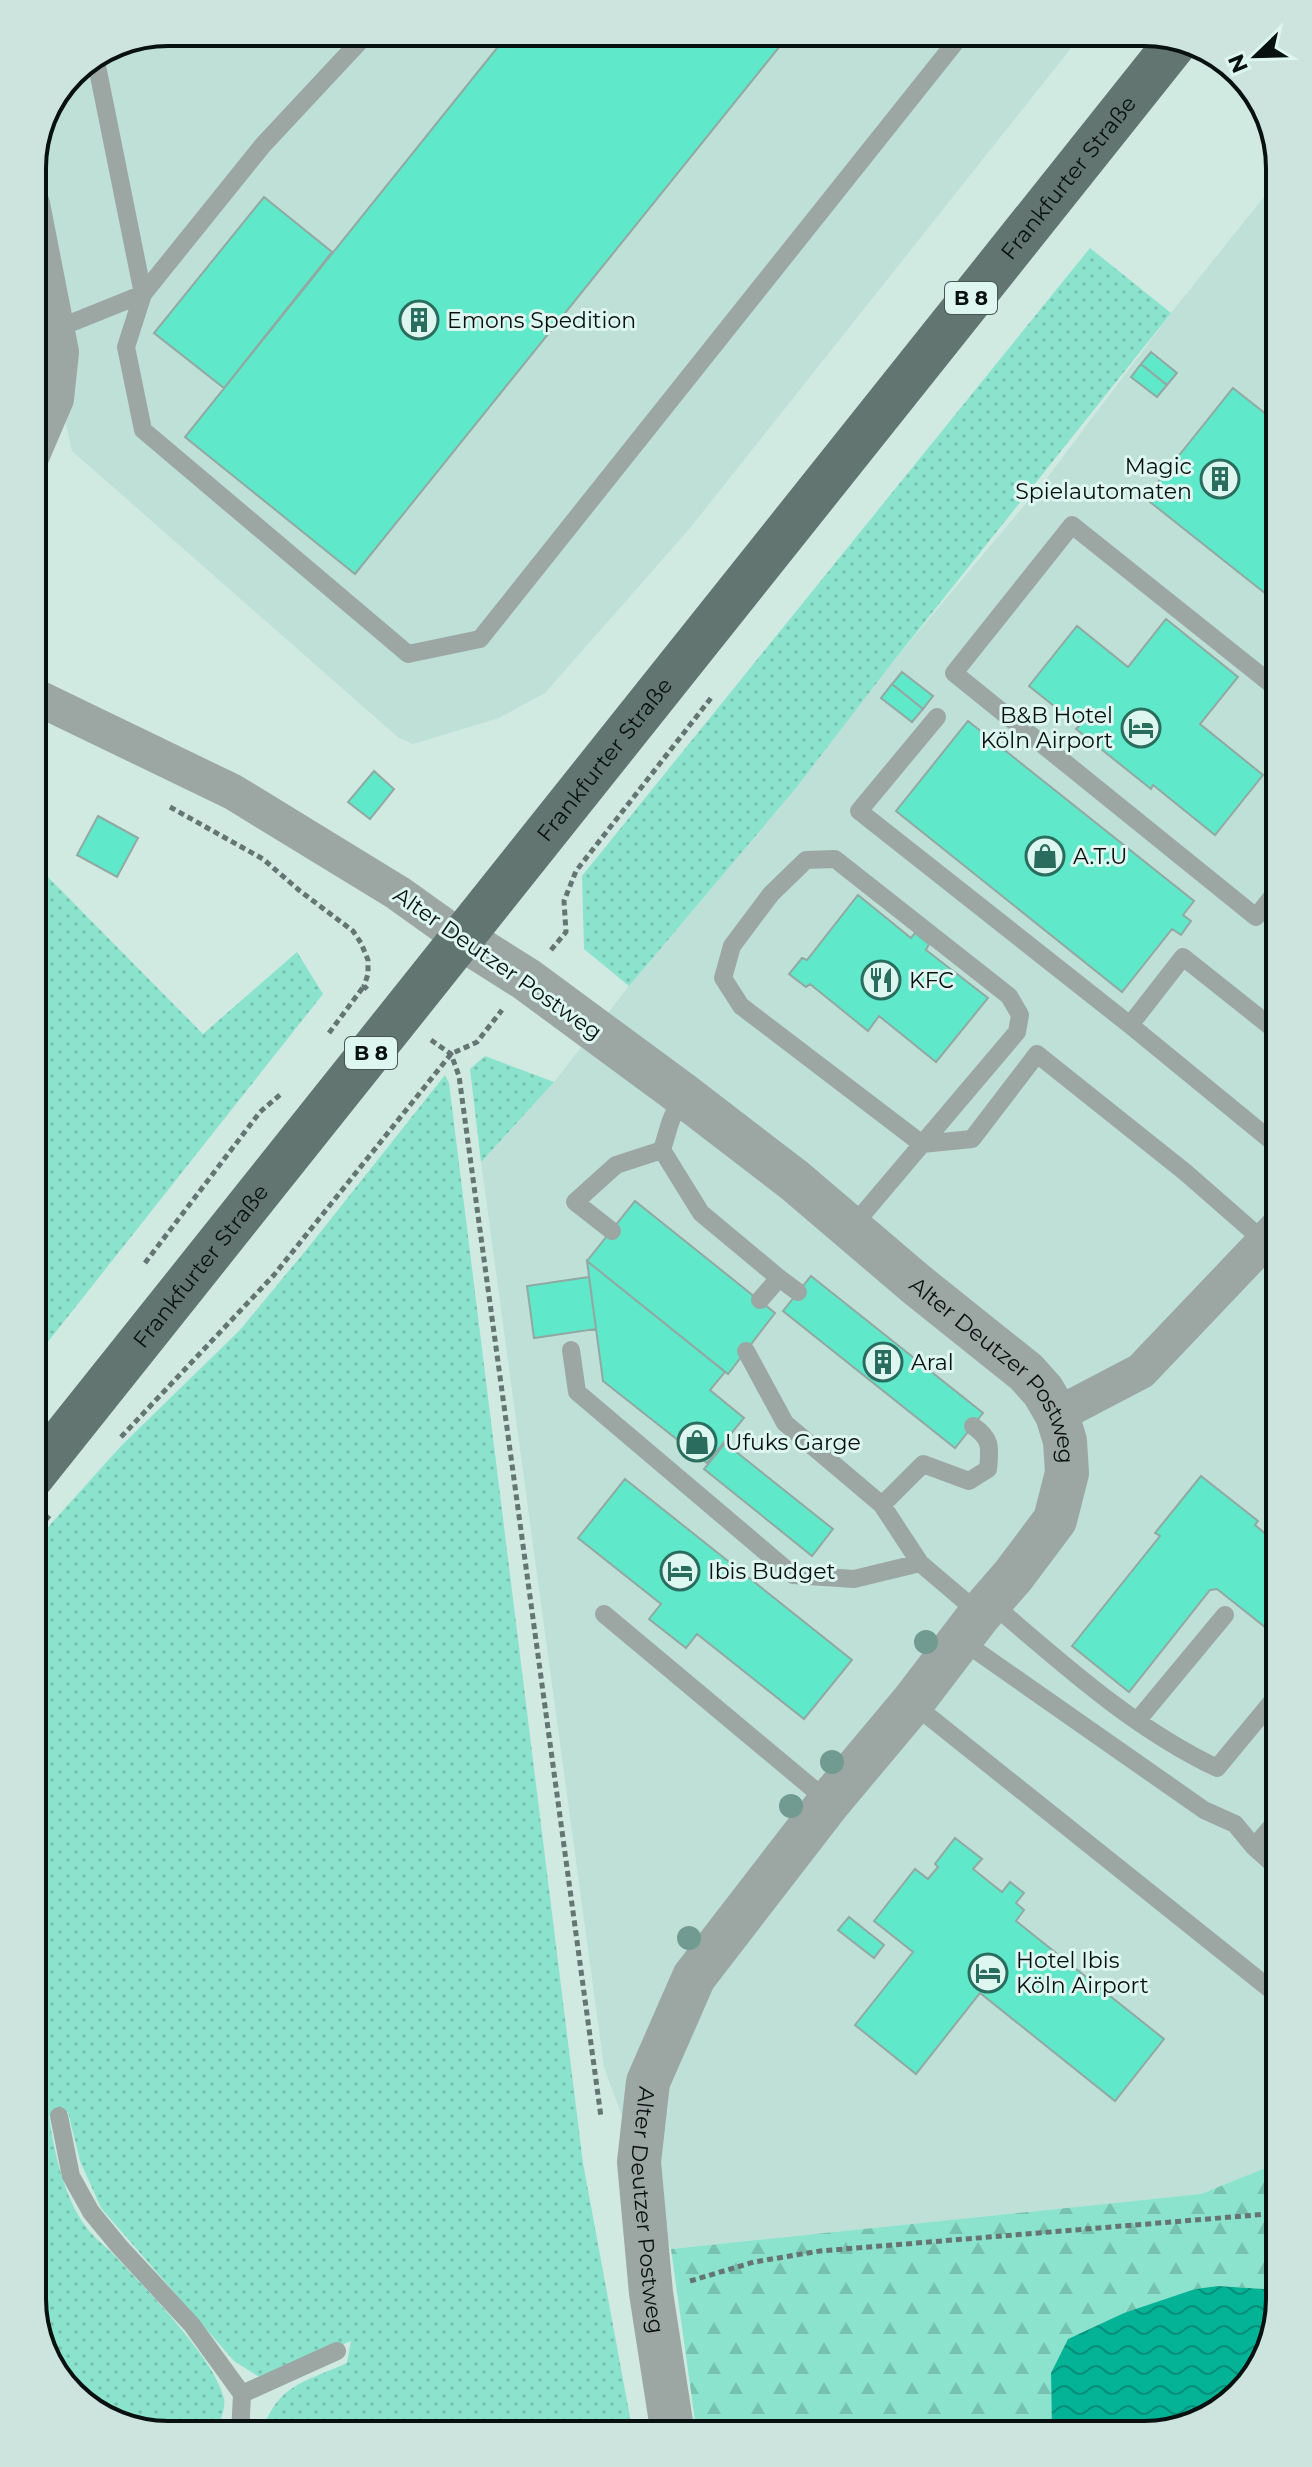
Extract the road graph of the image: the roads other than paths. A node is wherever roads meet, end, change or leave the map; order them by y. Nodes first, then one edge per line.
1 (355, 46) edge
2 (952, 46) edge
3 (1171, 49) edge
4 (98, 69) edge
5 (46, 277) edge
6 (143, 294) junction
7 (56, 329) junction
8 (46, 422) edge
9 (1266, 680) edge
10 (46, 702) edge
11 (937, 717) dead end
12 (1266, 904) edge
13 (461, 938) junction
14 (1266, 1023) edge
15 (1130, 1025) junction
16 (682, 1094) junction
17 (1266, 1137) edge
18 (922, 1144) junction
19 (662, 1150) junction
20 (851, 1228) junction
21 (1266, 1230) edge
22 (612, 1231) dead end
23 (1266, 1240) edge
24 (779, 1278) junction
25 (798, 1292) dead end
26 (760, 1300) dead end
27 (571, 1350) dead end
28 (746, 1351) dead end
29 (1057, 1415) junction
30 (973, 1426) dead end
31 (46, 1489) edge
32 (882, 1505) junction
33 (920, 1563) junction
34 (604, 1614) dead end
35 (1225, 1615) dead end
36 (977, 1619) junction
37 (912, 1703) junction
38 (1266, 1709) edge
39 (1137, 1721) junction
40 (829, 1802) junction
41 (1266, 1833) edge
42 (1254, 1847) junction
43 (1266, 1858) edge
44 (1266, 1986) edge
45 (59, 2116) dead end
46 (337, 2351) dead end
47 (242, 2394) junction
48 (241, 2421) edge
49 (665, 2421) edge

1 - 6 lane
2 - 6 lane
3 - 13 main road, Frankfurter Straße / B 8
4 - 6 lane
5 - 7 street
6 - 7 lane
7 - 8 street
9 - 12 lane
10 - 13 street, Alter Deutzer Postweg
11 - 15 lane
13 - 16 street, Alter Deutzer Postweg
13 - 31 main road, Frankfurter Straße / B 8
14 - 15 lane
15 - 17 lane
16 - 19 lane
16 - 20 street, Alter Deutzer Postweg
18 - 18 lane
18 - 20 lane
18 - 21 lane
19 - 22 lane
19 - 24 lane
20 - 29 street, Alter Deutzer Postweg
23 - 29 street
24 - 25 lane
24 - 26 lane
27 - 33 lane
28 - 32 lane
29 - 36 street, Alter Deutzer Postweg
30 - 32 lane
32 - 33 lane
33 - 36 lane
34 - 40 lane
35 - 39 lane
36 - 37 street, Alter Deutzer Postweg
36 - 39 lane
36 - 42 lane
37 - 40 street, Alter Deutzer Postweg
37 - 44 lane
38 - 39 lane
40 - 49 street, Alter Deutzer Postweg
41 - 42 lane
42 - 43 lane
45 - 47 lane
46 - 47 lane
47 - 48 lane

